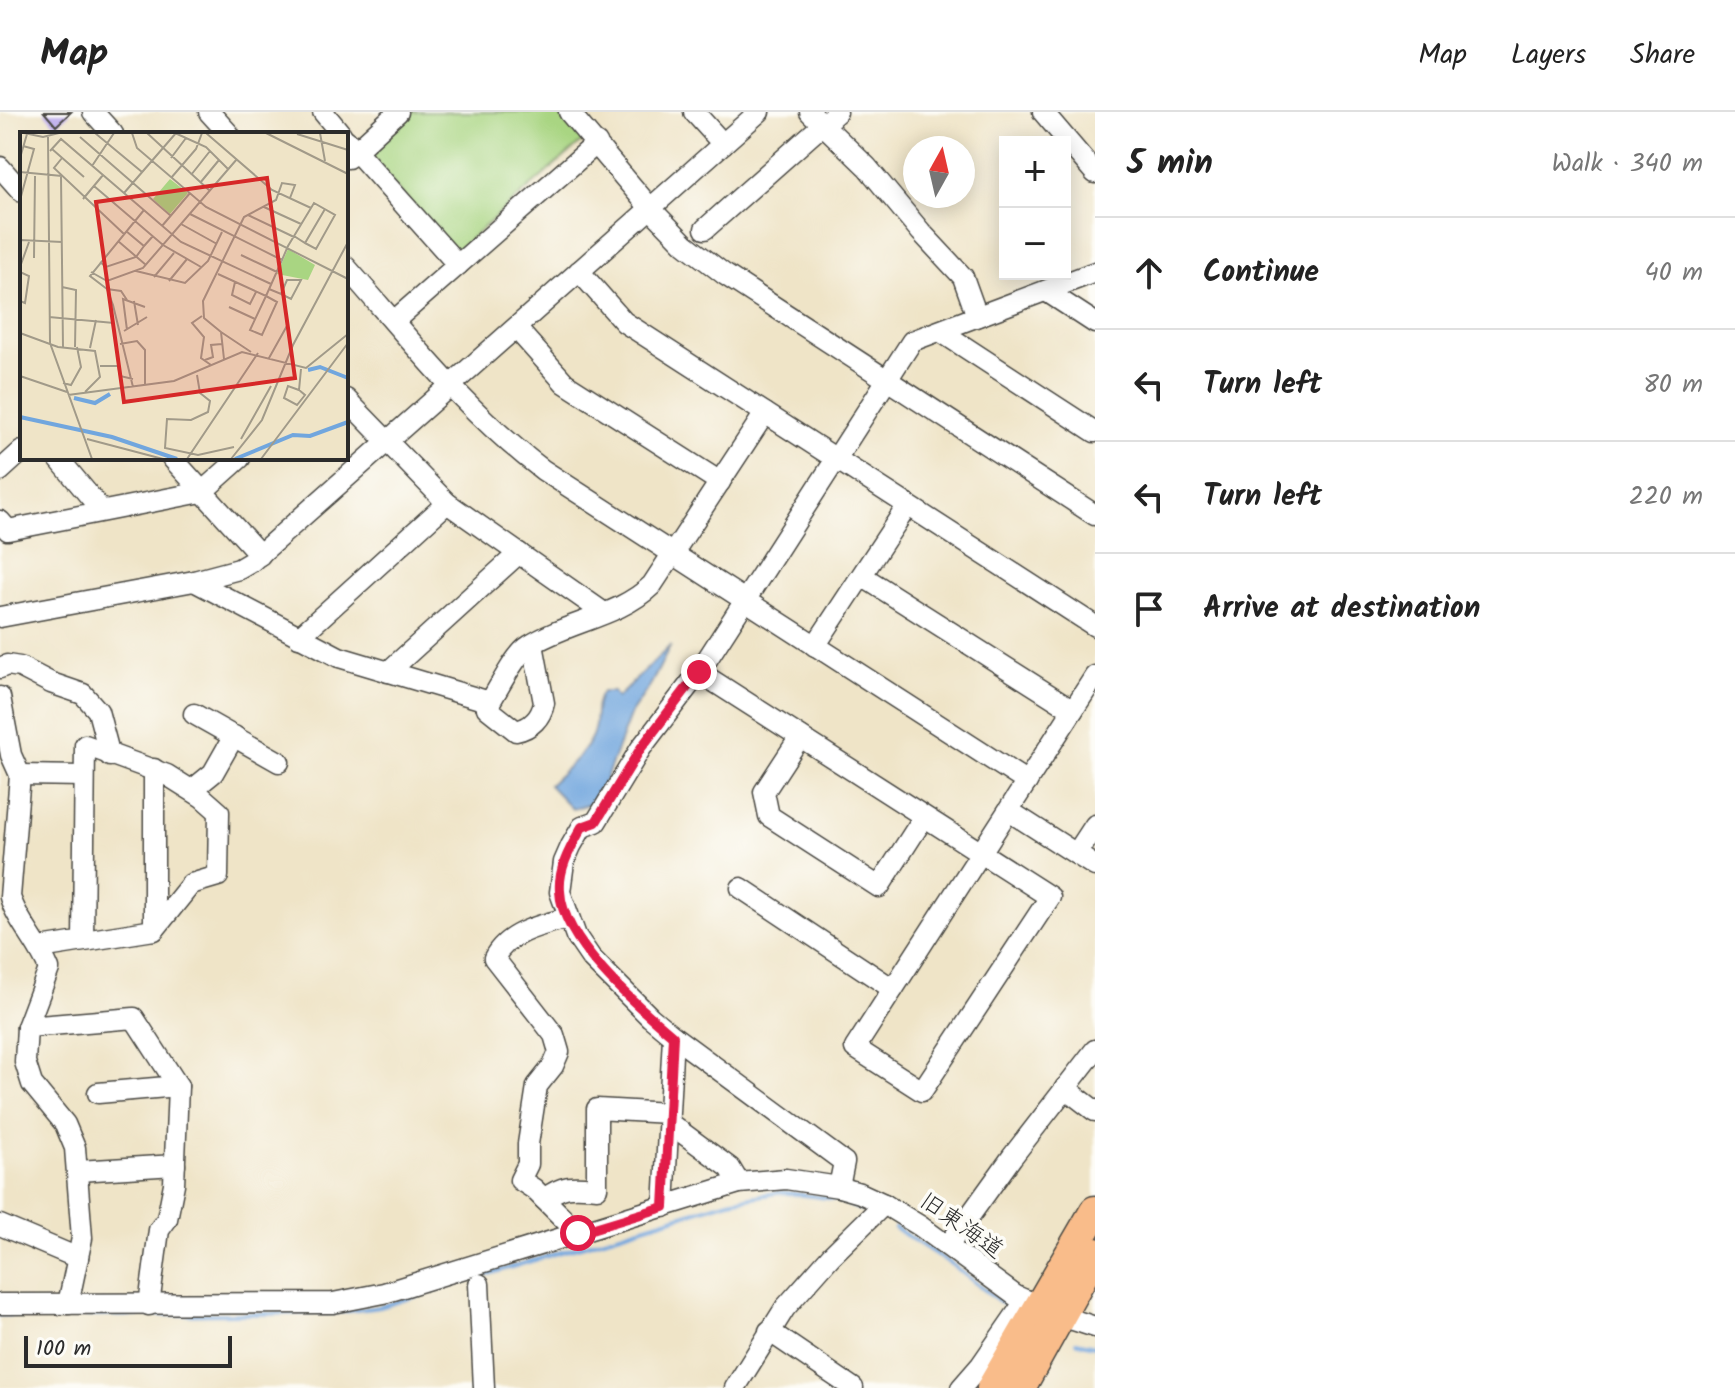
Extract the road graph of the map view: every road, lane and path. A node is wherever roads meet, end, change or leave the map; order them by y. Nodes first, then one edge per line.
1 (93, 112) edge
2 (209, 112) edge
3 (323, 112) edge
4 (398, 112) edge
5 (569, 112) edge
6 (694, 112) edge
7 (759, 112) edge
8 (1043, 112) edge
9 (823, 116) edge
10 (111, 132) edge
11 (227, 132) edge
12 (339, 132) edge
13 (597, 143) junction
14 (723, 144) junction
15 (349, 150) edge
16 (0, 167) edge
17 (1095, 173) edge
18 (20, 190) edge
19 (651, 209) junction
20 (705, 229) dead end
21 (458, 265) junction
22 (348, 269) edge
23 (579, 271) junction
24 (1095, 272) edge
25 (1046, 291) junction
26 (977, 316) junction
27 (394, 321) junction
28 (1095, 323) edge
29 (516, 328) junction
30 (940, 331) junction
31 (887, 380) junction
32 (451, 385) junction
33 (348, 401) edge
34 (765, 413) junction
35 (1095, 432) edge
36 (385, 442) junction
37 (20, 453) edge
38 (837, 458) junction
39 (60, 460) edge
40 (174, 460) edge
41 (238, 460) edge
42 (0, 471) edge
43 (720, 482) junction
44 (202, 492) junction
45 (447, 503) junction
46 (908, 505) junction
47 (102, 511) junction
48 (1095, 515) edge
49 (0, 521) edge
50 (519, 553) junction
51 (673, 554) junction
52 (260, 555) junction
53 (862, 576) junction
54 (194, 581) junction
55 (745, 600) junction
56 (604, 613) junction
57 (0, 617) edge
58 (1095, 626) edge
59 (299, 637) junction
60 (533, 644) junction
61 (815, 646) junction
62 (0, 668) edge
63 (388, 672) junction
64 (699, 672) junction
65 (1095, 676) edge
66 (0, 697) edge
67 (490, 702) junction
68 (1073, 710) junction
69 (194, 714) dead end
70 (234, 736) junction
71 (800, 737) junction
72 (110, 756) junction
73 (279, 762) dead end
74 (154, 769) junction
75 (20, 775) junction
76 (84, 776) junction
77 (1027, 782) junction
78 (192, 790) junction
79 (1009, 811) junction
80 (924, 817) junction
81 (1095, 825) edge
82 (981, 854) junction
83 (1076, 854) junction
84 (1095, 866) edge
85 (5, 888) edge
86 (741, 888) dead end
87 (568, 918) junction
88 (154, 930) junction
89 (83, 941) junction
90 (40, 948) junction
91 (893, 989) junction
92 (27, 1027) junction
93 (673, 1036) junction
94 (1095, 1050) edge
95 (178, 1086) junction
96 (1065, 1088) junction
97 (98, 1093) dead end
98 (1095, 1111) edge
99 (668, 1118) junction
100 (175, 1165) junction
101 (78, 1171) junction
102 (739, 1183) junction
103 (839, 1187) junction
104 (544, 1199) junction
105 (884, 1204) junction
106 (664, 1207) junction
107 (1095, 1211) edge
108 (0, 1225) edge
109 (578, 1233) junction
110 (948, 1246) junction
111 (1095, 1253) edge
112 (78, 1258) junction
113 (479, 1284) dead end
114 (0, 1304) edge
115 (68, 1304) junction
116 (149, 1305) junction
117 (1042, 1307) junction
118 (1095, 1327) edge
119 (769, 1331) junction
120 (738, 1387) edge
121 (484, 1388) edge
122 (853, 1388) edge
123 (961, 1388) edge
124 (992, 1388) edge
125 (1020, 1388) edge

1 - 10 street
2 - 11 street
3 - 12 street
4 - 15 street
5 - 13 street
6 - 14 street
7 - 14 street
8 - 17 street
9 - 20 street
9 - 26 street
13 - 19 street
13 - 21 street
14 - 19 street
15 - 21 street
16 - 18 street
19 - 23 street
19 - 31 street
21 - 27 street
22 - 27 street
23 - 29 street
23 - 34 street
24 - 25 street
25 - 26 street
25 - 28 street
26 - 30 street
27 - 32 street
29 - 32 street
29 - 43 street
30 - 31 street
30 - 35 street
31 - 38 street
31 - 48 street
32 - 36 street
32 - 51 street
33 - 36 street
34 - 38 street
34 - 43 street
36 - 45 street
36 - 52 street
37 - 42 street
38 - 46 street
38 - 55 street
39 - 47 street
40 - 44 street
41 - 44 street
43 - 51 street
44 - 47 street
44 - 52 street
45 - 50 street
45 - 59 street
46 - 53 street
46 - 58 street
47 - 49 street
50 - 56 street
50 - 63 street
51 - 55 street
51 - 56 street
52 - 54 street
53 - 61 street
53 - 68 street
54 - 57 street
54 - 59 street
55 - 61 street
55 - 64 street
56 - 60 street
59 - 63 street
60 - 67 street
60 - 67 street
61 - 77 street
62 - 72 street
63 - 67 street
64 - 71 street
64 - 87 street
65 - 68 street
66 - 75 street
68 - 77 street
69 - 70 street
70 - 73 street
70 - 78 street
71 - 80 street
71 - 80 street
72 - 74 street
72 - 76 street
74 - 78 street
74 - 88 street
75 - 76 street
75 - 85 street
76 - 89 street
77 - 79 street
78 - 88 street
79 - 82 street
79 - 83 street
80 - 82 street
81 - 83 street
82 - 91 street
82 - 91 street
83 - 84 street
85 - 90 street
86 - 91 street
87 - 93 street
87 - 104 street
88 - 89 street
89 - 90 street
90 - 92 street
92 - 95 street
92 - 101 street
93 - 99 street
93 - 103 street
94 - 96 street
95 - 97 street
95 - 100 street
96 - 98 street
96 - 110 street
99 - 102 street
99 - 104 street
99 - 106 street
100 - 101 street
100 - 116 street
101 - 112 street
102 - 103 street
102 - 106 street
103 - 105 street
104 - 109 street
105 - 110 street, 旧東海道
105 - 119 street, 旧東海道
106 - 109 street
107 - 117 highway
108 - 112 street
109 - 116 street
110 - 117 street, 旧東海道
111 - 117 highway
112 - 115 street
113 - 121 street
114 - 115 street
115 - 116 street
117 - 118 street, 旧東海道
117 - 123 street
117 - 124 highway
117 - 125 highway
119 - 120 street, 旧東海道
119 - 122 street

